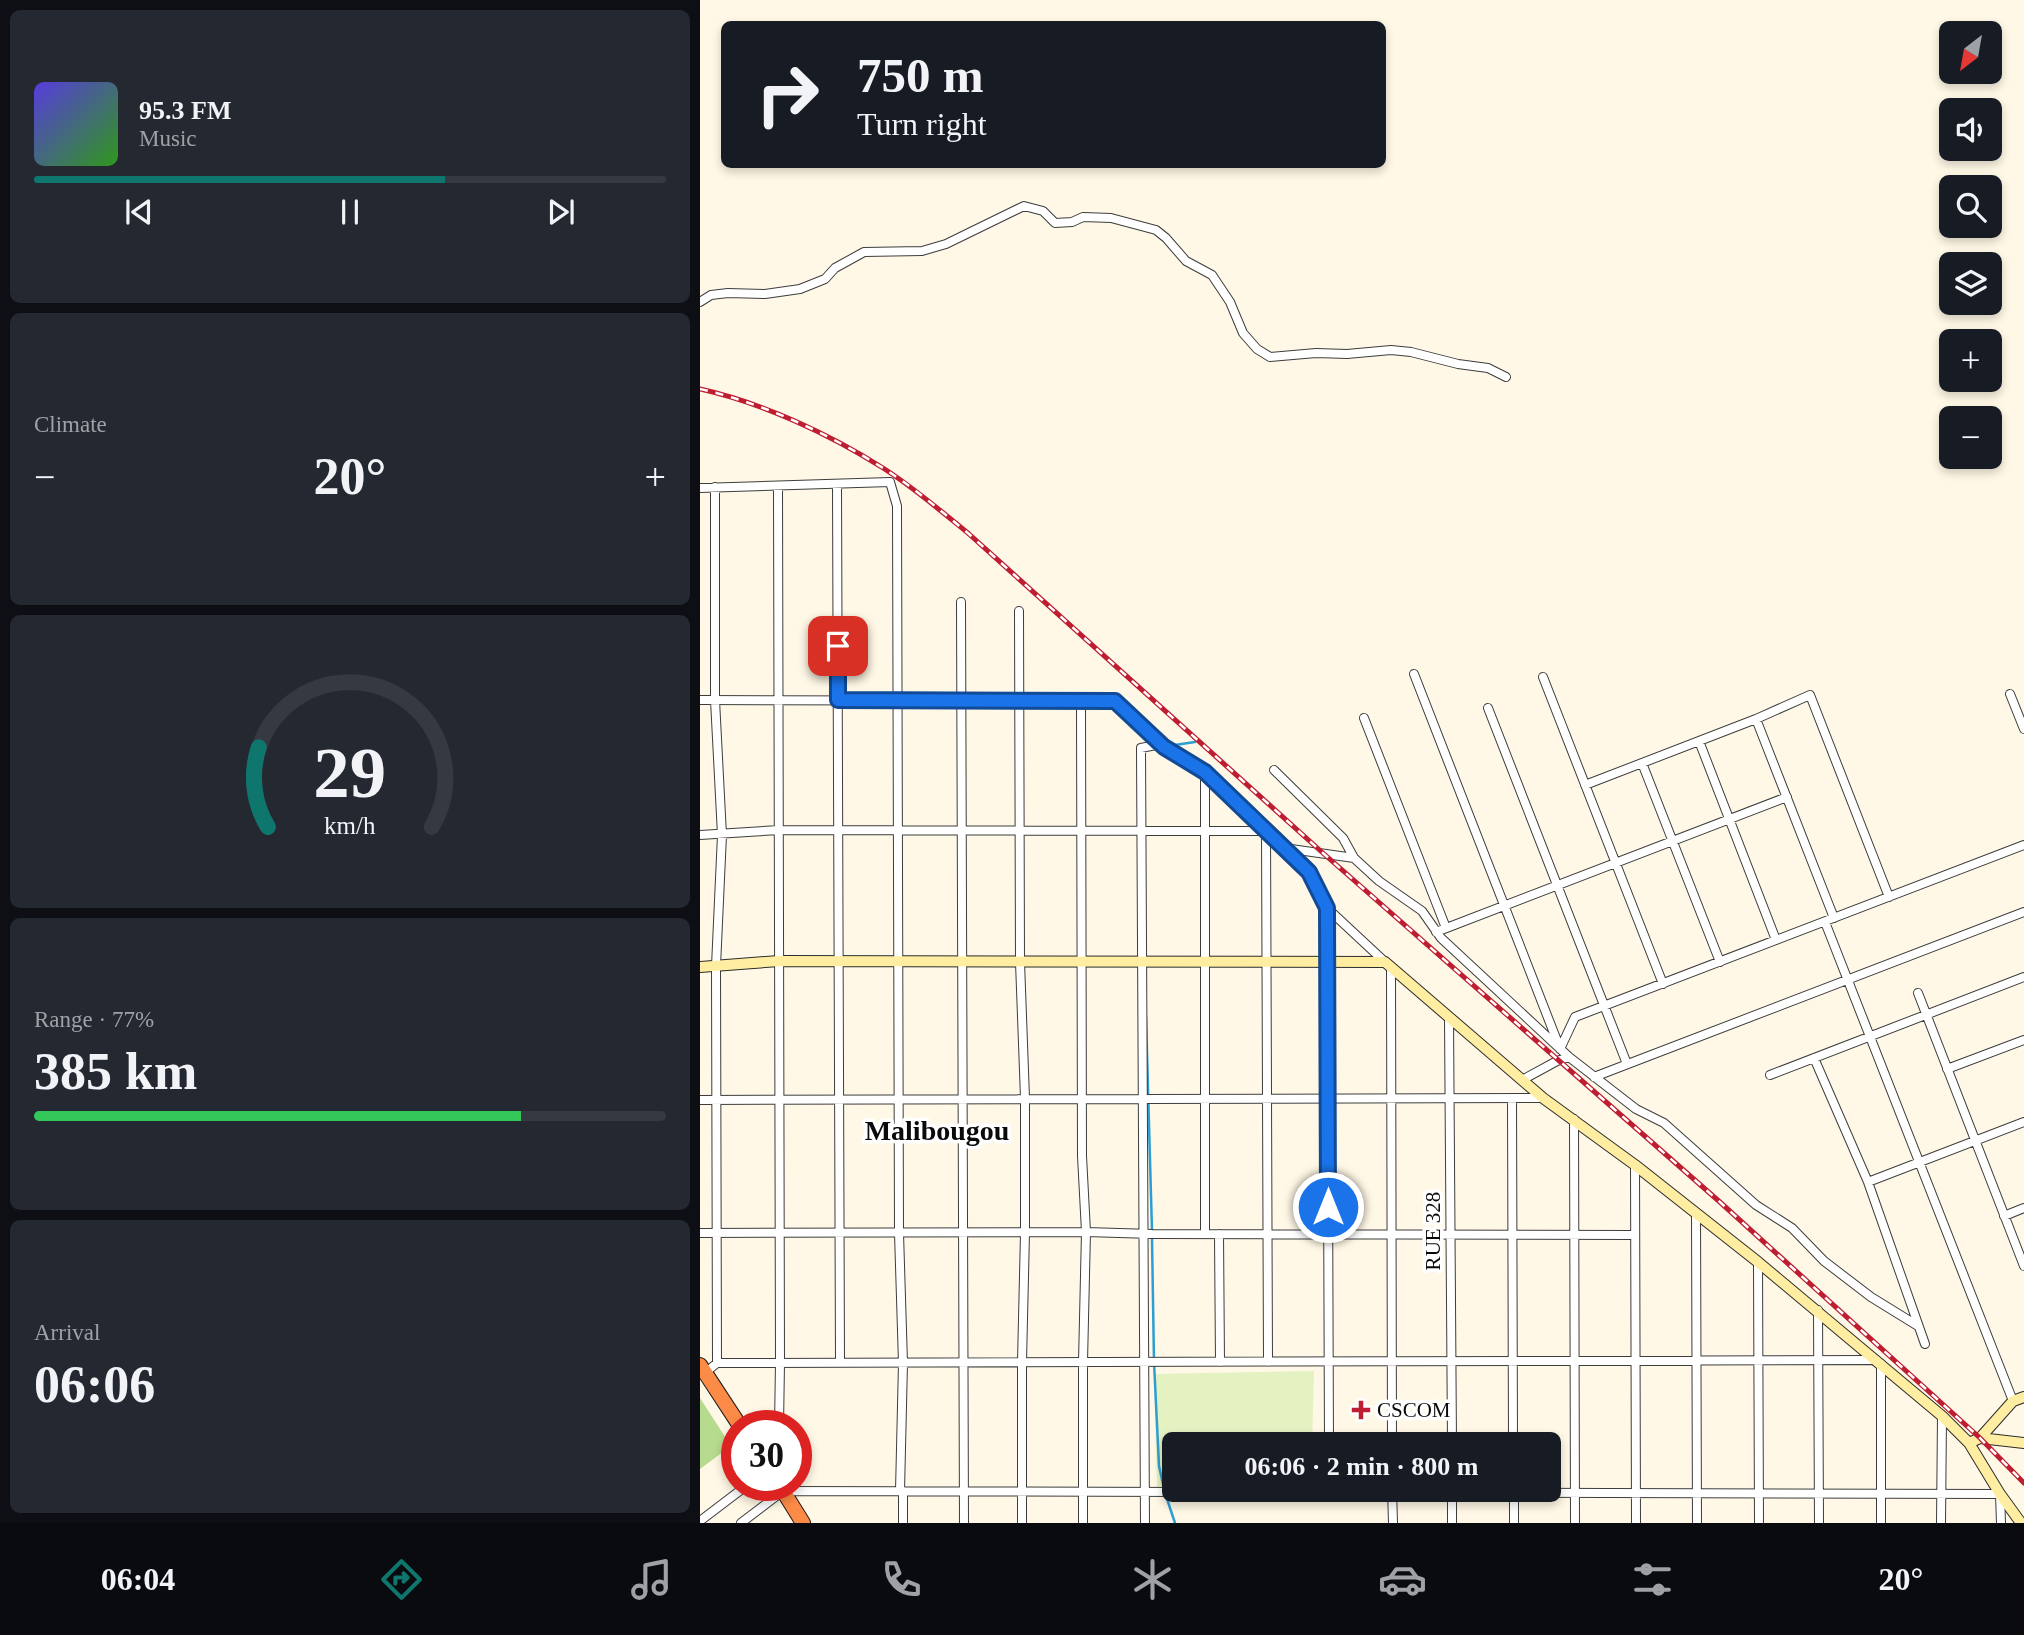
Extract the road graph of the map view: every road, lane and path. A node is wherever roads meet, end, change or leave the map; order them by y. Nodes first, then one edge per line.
1 (700, 302) edge
2 (1506, 377) dead end
3 (837, 484) junction
4 (778, 485) junction
5 (715, 487) junction
6 (700, 488) edge
7 (961, 602) dead end
8 (1019, 611) dead end
9 (1414, 674) dead end
10 (1543, 677) dead end
11 (2011, 694) dead end
12 (700, 699) edge
13 (715, 699) junction
14 (778, 700) junction
15 (838, 700) junction
16 (897, 700) junction
17 (961, 700) junction
18 (1019, 700) junction
19 (1081, 701) junction
20 (1488, 708) dead end
21 (1364, 718) dead end
22 (1756, 719) junction
23 (2024, 729) edge
24 (1699, 741) junction
25 (1161, 744) junction
26 (1643, 763) junction
27 (1274, 770) dead end
28 (1205, 772) junction
29 (1585, 785) junction
30 (1787, 797) junction
31 (1729, 819) junction
32 (779, 830) junction
33 (838, 830) junction
34 (898, 830) junction
35 (962, 830) junction
36 (1020, 830) junction
37 (1081, 831) junction
38 (1143, 831) junction
39 (1204, 831) junction
40 (1266, 831) junction
41 (700, 835) edge
42 (722, 835) junction
43 (1673, 841) junction
44 (2024, 845) edge
45 (1284, 848) junction
46 (1354, 858) junction
47 (1616, 863) junction
48 (1557, 885) junction
49 (1889, 897) junction
50 (1504, 905) junction
51 (1327, 908) junction
52 (2024, 912) edge
53 (1830, 920) junction
54 (1446, 928) junction
55 (1436, 932) junction
56 (1776, 940) junction
57 (779, 961) junction
58 (839, 961) junction
59 (898, 961) junction
60 (962, 961) junction
61 (1020, 961) junction
62 (1081, 962) junction
63 (1143, 962) junction
64 (1204, 962) junction
65 (1267, 962) junction
66 (1327, 962) junction
67 (1720, 962) junction
68 (1388, 965) junction
69 (716, 966) junction
70 (700, 967) edge
71 (2024, 977) edge
72 (1848, 979) junction
73 (1663, 984) junction
74 (1918, 993) dead end
75 (1604, 1006) junction
76 (1926, 1015) junction
77 (1449, 1018) junction
78 (1870, 1036) junction
79 (2024, 1040) edge
80 (1560, 1049) junction
81 (1569, 1057) junction
82 (1814, 1058) junction
83 (1627, 1064) junction
84 (1947, 1069) junction
85 (1770, 1075) dead end
86 (1594, 1077) junction
87 (1522, 1080) junction
88 (1025, 1098) junction
89 (1143, 1098) junction
90 (1205, 1098) junction
91 (1267, 1098) junction
92 (1328, 1098) junction
93 (1391, 1098) junction
94 (1450, 1098) junction
95 (1512, 1098) junction
96 (1543, 1098) junction
97 (717, 1099) junction
98 (779, 1099) junction
99 (839, 1099) junction
100 (898, 1099) junction
101 (963, 1099) junction
102 (1082, 1099) junction
103 (700, 1100) edge
104 (1574, 1119) junction
105 (2024, 1122) edge
106 (1975, 1140) junction
107 (1919, 1162) junction
108 (1635, 1165) junction
109 (1868, 1182) junction
110 (2024, 1208) edge
111 (1696, 1214) junction
112 (2004, 1216) junction
113 (1086, 1232) junction
114 (700, 1233) edge
115 (717, 1233) junction
116 (780, 1233) junction
117 (840, 1233) junction
118 (899, 1233) junction
119 (963, 1233) junction
120 (1025, 1233) junction
121 (1144, 1234) junction
122 (1205, 1234) junction
123 (1219, 1234) junction
124 (1268, 1234) junction
125 (1328, 1234) junction
126 (1392, 1234) junction
127 (1451, 1235) junction
128 (1513, 1235) junction
129 (1574, 1235) junction
130 (1635, 1235) junction
131 (1758, 1262) junction
132 (2024, 1266) edge
133 (1818, 1310) junction
134 (1918, 1326) junction
135 (1925, 1344) dead end
136 (1636, 1360) junction
137 (1695, 1360) junction
138 (1758, 1360) junction
139 (1818, 1360) junction
140 (1329, 1361) junction
141 (1392, 1361) junction
142 (1451, 1361) junction
143 (1513, 1361) junction
144 (1574, 1361) junction
145 (1021, 1362) junction
146 (1083, 1362) junction
147 (1144, 1362) junction
148 (1220, 1362) junction
149 (1268, 1362) junction
150 (1878, 1362) junction
151 (717, 1363) junction
152 (780, 1363) junction
153 (840, 1363) junction
154 (903, 1363) junction
155 (964, 1363) junction
156 (702, 1369) edge
157 (2024, 1397) edge
158 (2012, 1401) junction
159 (729, 1410) edge
160 (779, 1410) edge
161 (1942, 1416) junction
162 (1329, 1432) edge
163 (1392, 1432) edge
164 (1452, 1432) edge
165 (1513, 1432) edge
166 (1974, 1441) junction
167 (2024, 1443) edge
168 (812, 1489) edge
169 (901, 1491) junction
170 (964, 1491) junction
171 (1022, 1491) junction
172 (1083, 1492) junction
173 (1145, 1492) junction
174 (1162, 1492) edge
175 (1561, 1493) edge
176 (1575, 1493) junction
177 (1636, 1493) junction
178 (1697, 1493) junction
179 (1759, 1493) junction
180 (1819, 1493) junction
181 (1881, 1494) junction
182 (1941, 1494) junction
183 (2000, 1494) junction
184 (726, 1501) edge
185 (766, 1501) edge
186 (789, 1501) edge
187 (1392, 1502) edge
188 (1452, 1502) edge
189 (1514, 1502) edge
190 (700, 1521) edge
191 (741, 1523) edge
192 (803, 1523) edge
193 (903, 1523) edge
194 (964, 1523) edge
195 (1022, 1523) edge
196 (1083, 1523) edge
197 (1145, 1523) edge
198 (1392, 1523) edge
199 (1452, 1523) edge
200 (1514, 1523) edge
201 (1575, 1523) edge
202 (1636, 1523) edge
203 (1697, 1523) edge
204 (1759, 1523) edge
205 (1819, 1523) edge
206 (1881, 1523) edge
207 (1941, 1523) edge
208 (2001, 1523) edge
209 (2021, 1523) edge

1 - 2 street
3 - 4 street
3 - 15 street
3 - 16 street
4 - 5 street
4 - 14 street
5 - 6 street
5 - 13 street
7 - 17 street
8 - 18 street
9 - 50 street
10 - 29 street
11 - 23 street
12 - 13 street
13 - 14 street
13 - 42 street
14 - 15 street
14 - 32 street
15 - 16 street
15 - 33 street
16 - 17 street
16 - 34 street
17 - 18 street
17 - 35 street
18 - 19 street
18 - 36 street
19 - 25 street
19 - 37 street
20 - 48 street
21 - 54 street
22 - 24 street
22 - 30 street
22 - 49 street
24 - 26 street
24 - 31 street
25 - 28 street
25 - 38 street
26 - 29 street
26 - 43 street
27 - 46 street
28 - 39 street
28 - 40 street
29 - 47 street
30 - 31 street
30 - 53 street
31 - 43 street
31 - 56 street
32 - 33 street
32 - 42 street
32 - 57 street
33 - 34 street
33 - 58 street
34 - 35 street
34 - 59 street
35 - 36 street
35 - 60 street
36 - 37 street
36 - 61 street
37 - 38 street
37 - 62 street
38 - 39 street
38 - 63 street
39 - 40 street
39 - 64 street
40 - 45 street
40 - 65 street
41 - 42 street
42 - 69 street
43 - 47 street
43 - 67 street
44 - 49 street
45 - 46 street
45 - 51 street
46 - 55 street
47 - 48 street
47 - 73 street
48 - 50 street
48 - 75 street
49 - 53 street
50 - 54 street
50 - 80 street
51 - 66 street
51 - 68 street
52 - 72 street
53 - 56 street
53 - 72 street
54 - 55 street
55 - 80 street
56 - 67 street
57 - 58 street
57 - 69 street
57 - 98 street
58 - 59 street
58 - 99 street
59 - 60 street
59 - 100 street
60 - 61 street
60 - 101 street
61 - 62 street
61 - 88 street
62 - 63 street
62 - 102 street
63 - 64 street
63 - 89 street
64 - 65 street
64 - 90 street
65 - 66 street
65 - 91 street
66 - 68 street
66 - 92 street
67 - 73 street
68 - 77 street
68 - 93 street
69 - 70 street
69 - 97 street
71 - 76 street
72 - 78 street
72 - 83 street
73 - 75 street
74 - 76 street
75 - 80 street
75 - 83 street
76 - 78 street
76 - 84 street
77 - 87 street
77 - 94 street, RUE 328
78 - 82 street
78 - 107 street
79 - 84 street
80 - 81 street
81 - 86 street
81 - 87 street
82 - 85 street
82 - 109 street
83 - 86 street
84 - 106 street
86 - 134 street
87 - 96 street
88 - 101 street
88 - 102 street
88 - 120 street
89 - 90 street
89 - 102 street
89 - 121 street
90 - 91 street
90 - 122 street
91 - 92 street
91 - 124 street
92 - 93 street
92 - 125 street
93 - 94 street
93 - 126 street
94 - 95 street
94 - 127 street, RUE 328
95 - 96 street
95 - 128 street
96 - 104 street
97 - 98 street
97 - 103 street
97 - 115 street
98 - 99 street
98 - 116 street
99 - 100 street
99 - 117 street
100 - 101 street
100 - 118 street
101 - 119 street
102 - 113 street
104 - 108 street
104 - 129 street
105 - 106 street
106 - 107 street
106 - 112 street
107 - 109 street
107 - 158 street
108 - 111 street
108 - 130 street
109 - 134 street
110 - 112 street
111 - 131 street
111 - 137 street
112 - 132 street
113 - 120 street
113 - 121 street
113 - 146 street
114 - 115 street
115 - 116 street
115 - 151 street
116 - 117 street
116 - 152 street
117 - 118 street
117 - 153 street
118 - 119 street
118 - 154 street
119 - 120 street
119 - 155 street
120 - 145 street
121 - 122 street
121 - 147 street
122 - 123 street
123 - 124 street
123 - 148 street
124 - 125 street
124 - 149 street
125 - 126 street
125 - 140 street
126 - 127 street
126 - 141 street
127 - 128 street
127 - 142 street, RUE 328
128 - 129 street
128 - 143 street
129 - 130 street
129 - 144 street
130 - 136 street
131 - 133 street
131 - 138 street
133 - 139 street
133 - 150 street
134 - 135 street
136 - 137 street
136 - 144 street
136 - 177 street
137 - 138 street
137 - 178 street
138 - 139 street
138 - 179 street
139 - 150 street
139 - 180 street
140 - 141 street
140 - 149 street
140 - 162 street
141 - 142 street
141 - 163 street
142 - 143 street
142 - 164 street, RUE 328
143 - 144 street
143 - 165 street
144 - 176 street
145 - 146 street
145 - 155 street
145 - 171 street
146 - 147 street
146 - 172 street
147 - 148 street
147 - 173 street
148 - 149 street
150 - 161 street
150 - 181 street
151 - 152 street
151 - 156 street
152 - 153 street
152 - 160 street
153 - 154 street
154 - 155 street
154 - 169 street
155 - 170 street
156 - 159 highway
157 - 158 street
158 - 166 street
161 - 166 street
161 - 182 street
166 - 167 street
166 - 183 street
168 - 169 street
169 - 170 street
169 - 193 street
170 - 171 street
170 - 194 street
171 - 172 street
171 - 195 street
172 - 173 street
172 - 196 street
173 - 174 street
173 - 197 street
175 - 176 street
176 - 177 street
176 - 201 street
177 - 178 street
177 - 202 street
178 - 179 street
178 - 203 street
179 - 180 street
179 - 204 street
180 - 181 street
180 - 205 street
181 - 182 street
181 - 206 street
182 - 183 street
182 - 207 street
183 - 208 street
183 - 209 street
184 - 190 street
185 - 191 street
186 - 192 highway
187 - 198 street
188 - 199 street
189 - 200 street

